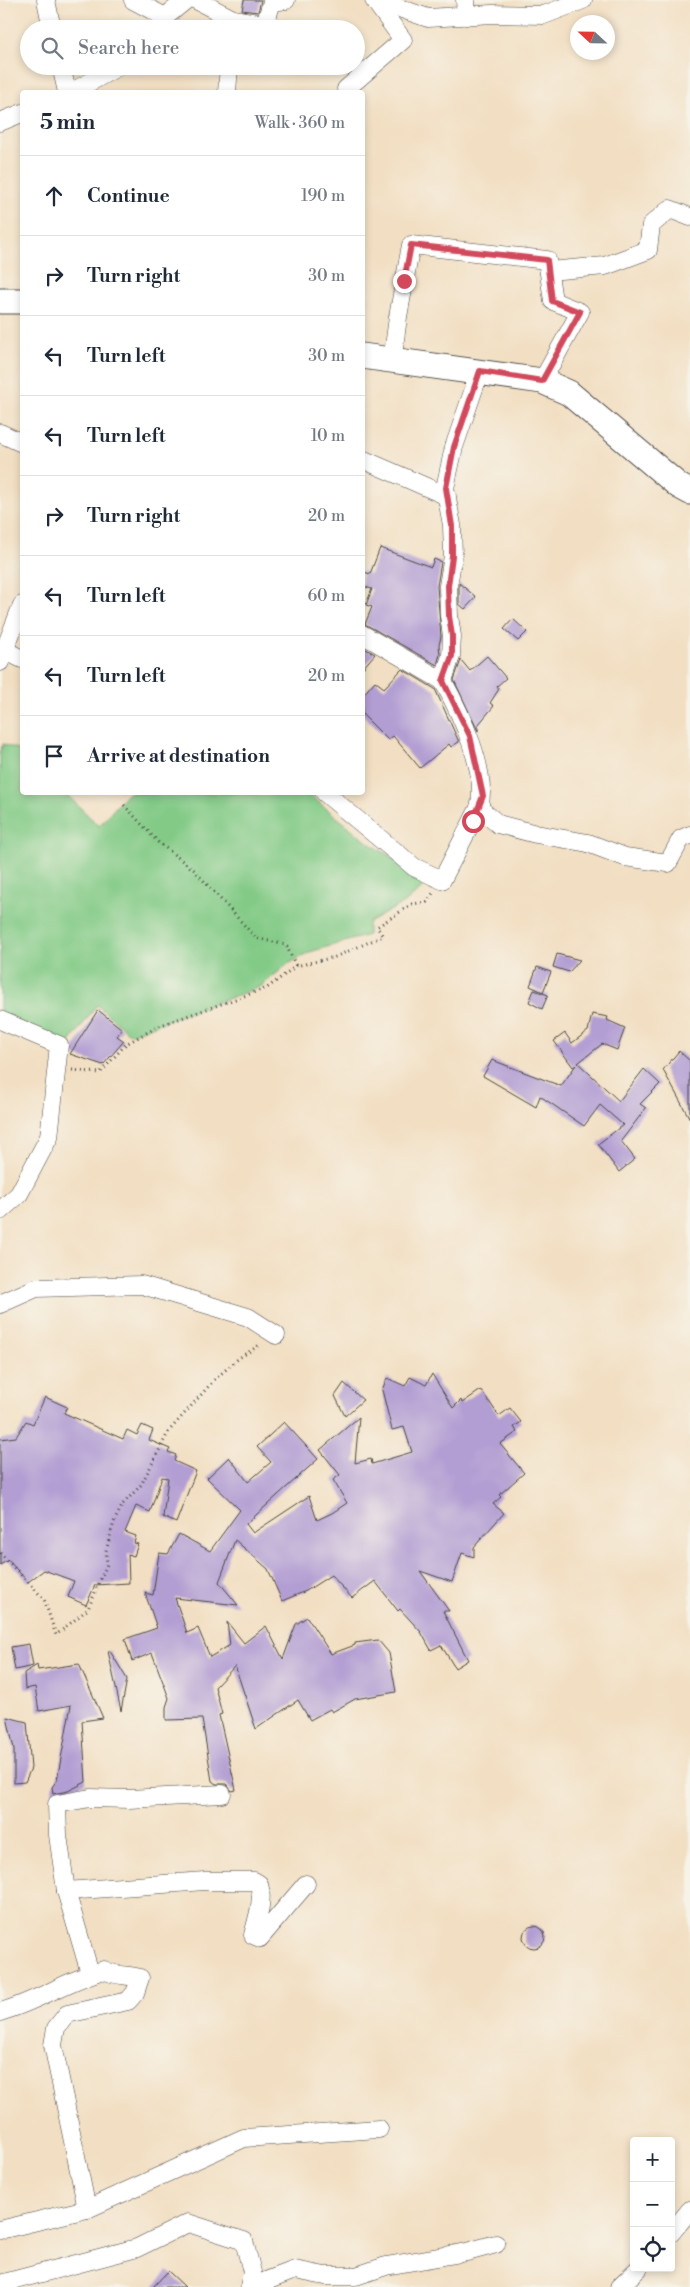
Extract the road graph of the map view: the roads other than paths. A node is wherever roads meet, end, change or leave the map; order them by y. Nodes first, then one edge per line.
1 (46, 0) edge
2 (133, 0) edge
3 (186, 0) edge
4 (196, 0) edge
5 (286, 0) edge
6 (375, 0) edge
7 (583, 0) edge
8 (543, 7) edge
9 (465, 8) edge
10 (50, 20) edge
11 (158, 20) edge
12 (165, 20) edge
13 (226, 20) edge
14 (266, 20) edge
15 (365, 73) edge
16 (63, 75) edge
17 (103, 75) edge
18 (228, 75) edge
19 (362, 75) edge
20 (346, 89) dead end
21 (67, 90) edge
22 (76, 90) edge
23 (226, 90) edge
24 (20, 114) edge
25 (0, 122) edge
26 (690, 217) edge
27 (549, 271) junction
28 (0, 301) edge
29 (20, 301) edge
30 (365, 357) edge
31 (392, 362) junction
32 (480, 371) junction
33 (542, 381) junction
34 (0, 433) edge
35 (20, 442) edge
36 (365, 460) edge
37 (690, 492) edge
38 (447, 496) junction
39 (20, 609) edge
40 (365, 636) edge
41 (2, 653) edge
42 (20, 658) edge
43 (443, 681) junction
44 (328, 795) edge
45 (479, 808) junction
46 (690, 835) edge
47 (0, 1020) edge
48 (0, 1211) edge
49 (0, 1304) edge
50 (276, 1335) road end
51 (222, 1794) dead end
52 (306, 1884) dead end
53 (66, 1891) junction
54 (90, 1974) junction
55 (0, 2012) edge
56 (379, 2129) dead end
57 (87, 2209) junction
58 (690, 2210) edge
59 (675, 2228) edge
60 (0, 2230) edge
61 (496, 2244) dead end
62 (635, 2272) edge
63 (0, 2284) edge
64 (249, 2287) edge
65 (619, 2287) edge

1 - 10 street
2 - 11 street
3 - 12 street
4 - 13 street
5 - 14 street
6 - 9 street
6 - 15 street
7 - 8 street
8 - 9 street
16 - 21 street
17 - 22 street
18 - 23 street
19 - 20 street
24 - 25 street
26 - 27 street
27 - 31 street
27 - 33 street
28 - 29 main road
30 - 31 main road
31 - 32 main road
32 - 33 main road
32 - 38 street
33 - 37 main road
34 - 35 street
36 - 38 street
38 - 43 street
39 - 41 street
40 - 43 street
41 - 42 street
43 - 45 street
44 - 45 street
45 - 46 street
47 - 48 street
49 - 50 street
51 - 53 street
52 - 53 street
53 - 54 street
54 - 55 street
54 - 57 street
56 - 57 street
57 - 60 street
58 - 59 street
61 - 64 street
62 - 65 street
63 - 64 street

